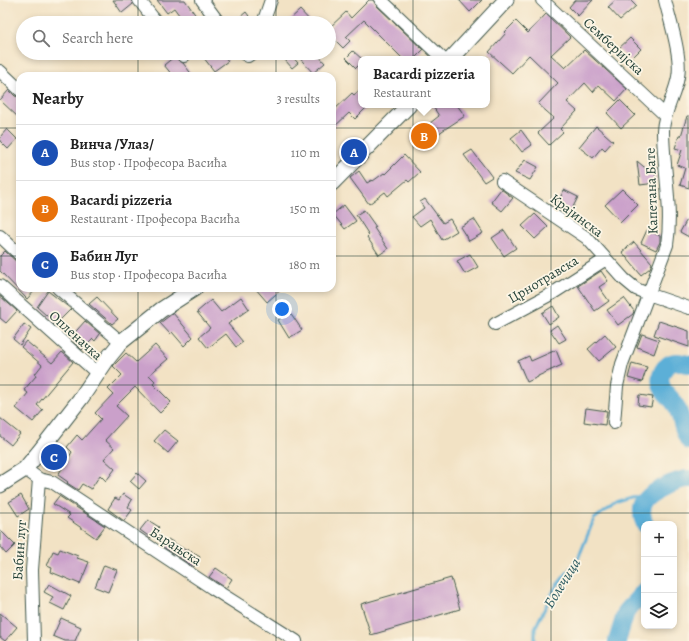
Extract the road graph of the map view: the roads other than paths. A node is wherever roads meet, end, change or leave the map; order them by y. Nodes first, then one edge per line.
1 (139, 0) edge
2 (202, 0) edge
3 (271, 0) edge
4 (381, 0) edge
5 (506, 0) edge
6 (542, 0) edge
7 (665, 0) edge
8 (152, 16) edge
9 (215, 16) edge
10 (265, 16) edge
11 (440, 56) edge
12 (454, 56) edge
13 (0, 71) edge
14 (16, 86) edge
15 (406, 108) edge
16 (665, 115) junction
17 (336, 179) edge
18 (502, 181) dead end
19 (0, 236) edge
20 (16, 251) edge
21 (606, 259) junction
22 (0, 286) edge
23 (63, 292) edge
24 (188, 292) edge
25 (648, 294) junction
26 (689, 308) edge
27 (495, 324) dead end
28 (121, 342) junction
29 (97, 373) junction
30 (614, 423) dead end
31 (25, 469) junction
32 (39, 479) junction
33 (0, 486) edge
34 (34, 641) edge
35 (296, 641) edge

1 - 8 street
2 - 9 street
3 - 10 street
4 - 11 street
5 - 12 street
6 - 16 street, Семберијска
7 - 16 street, Капетана Бате
13 - 14 street
15 - 17 street
16 - 25 street, Капетана Бате
18 - 21 street, Крајинска
19 - 20 street
21 - 25 street, Крајинска
21 - 27 street, Црнотравска
22 - 29 street, Опленачка
23 - 28 street
24 - 28 street
25 - 26 street, Крајинска
25 - 30 street, Капетана Бате
28 - 29 street
29 - 31 street
31 - 32 street
31 - 33 street
32 - 34 street, Бабин луг
32 - 35 street, Барањска

